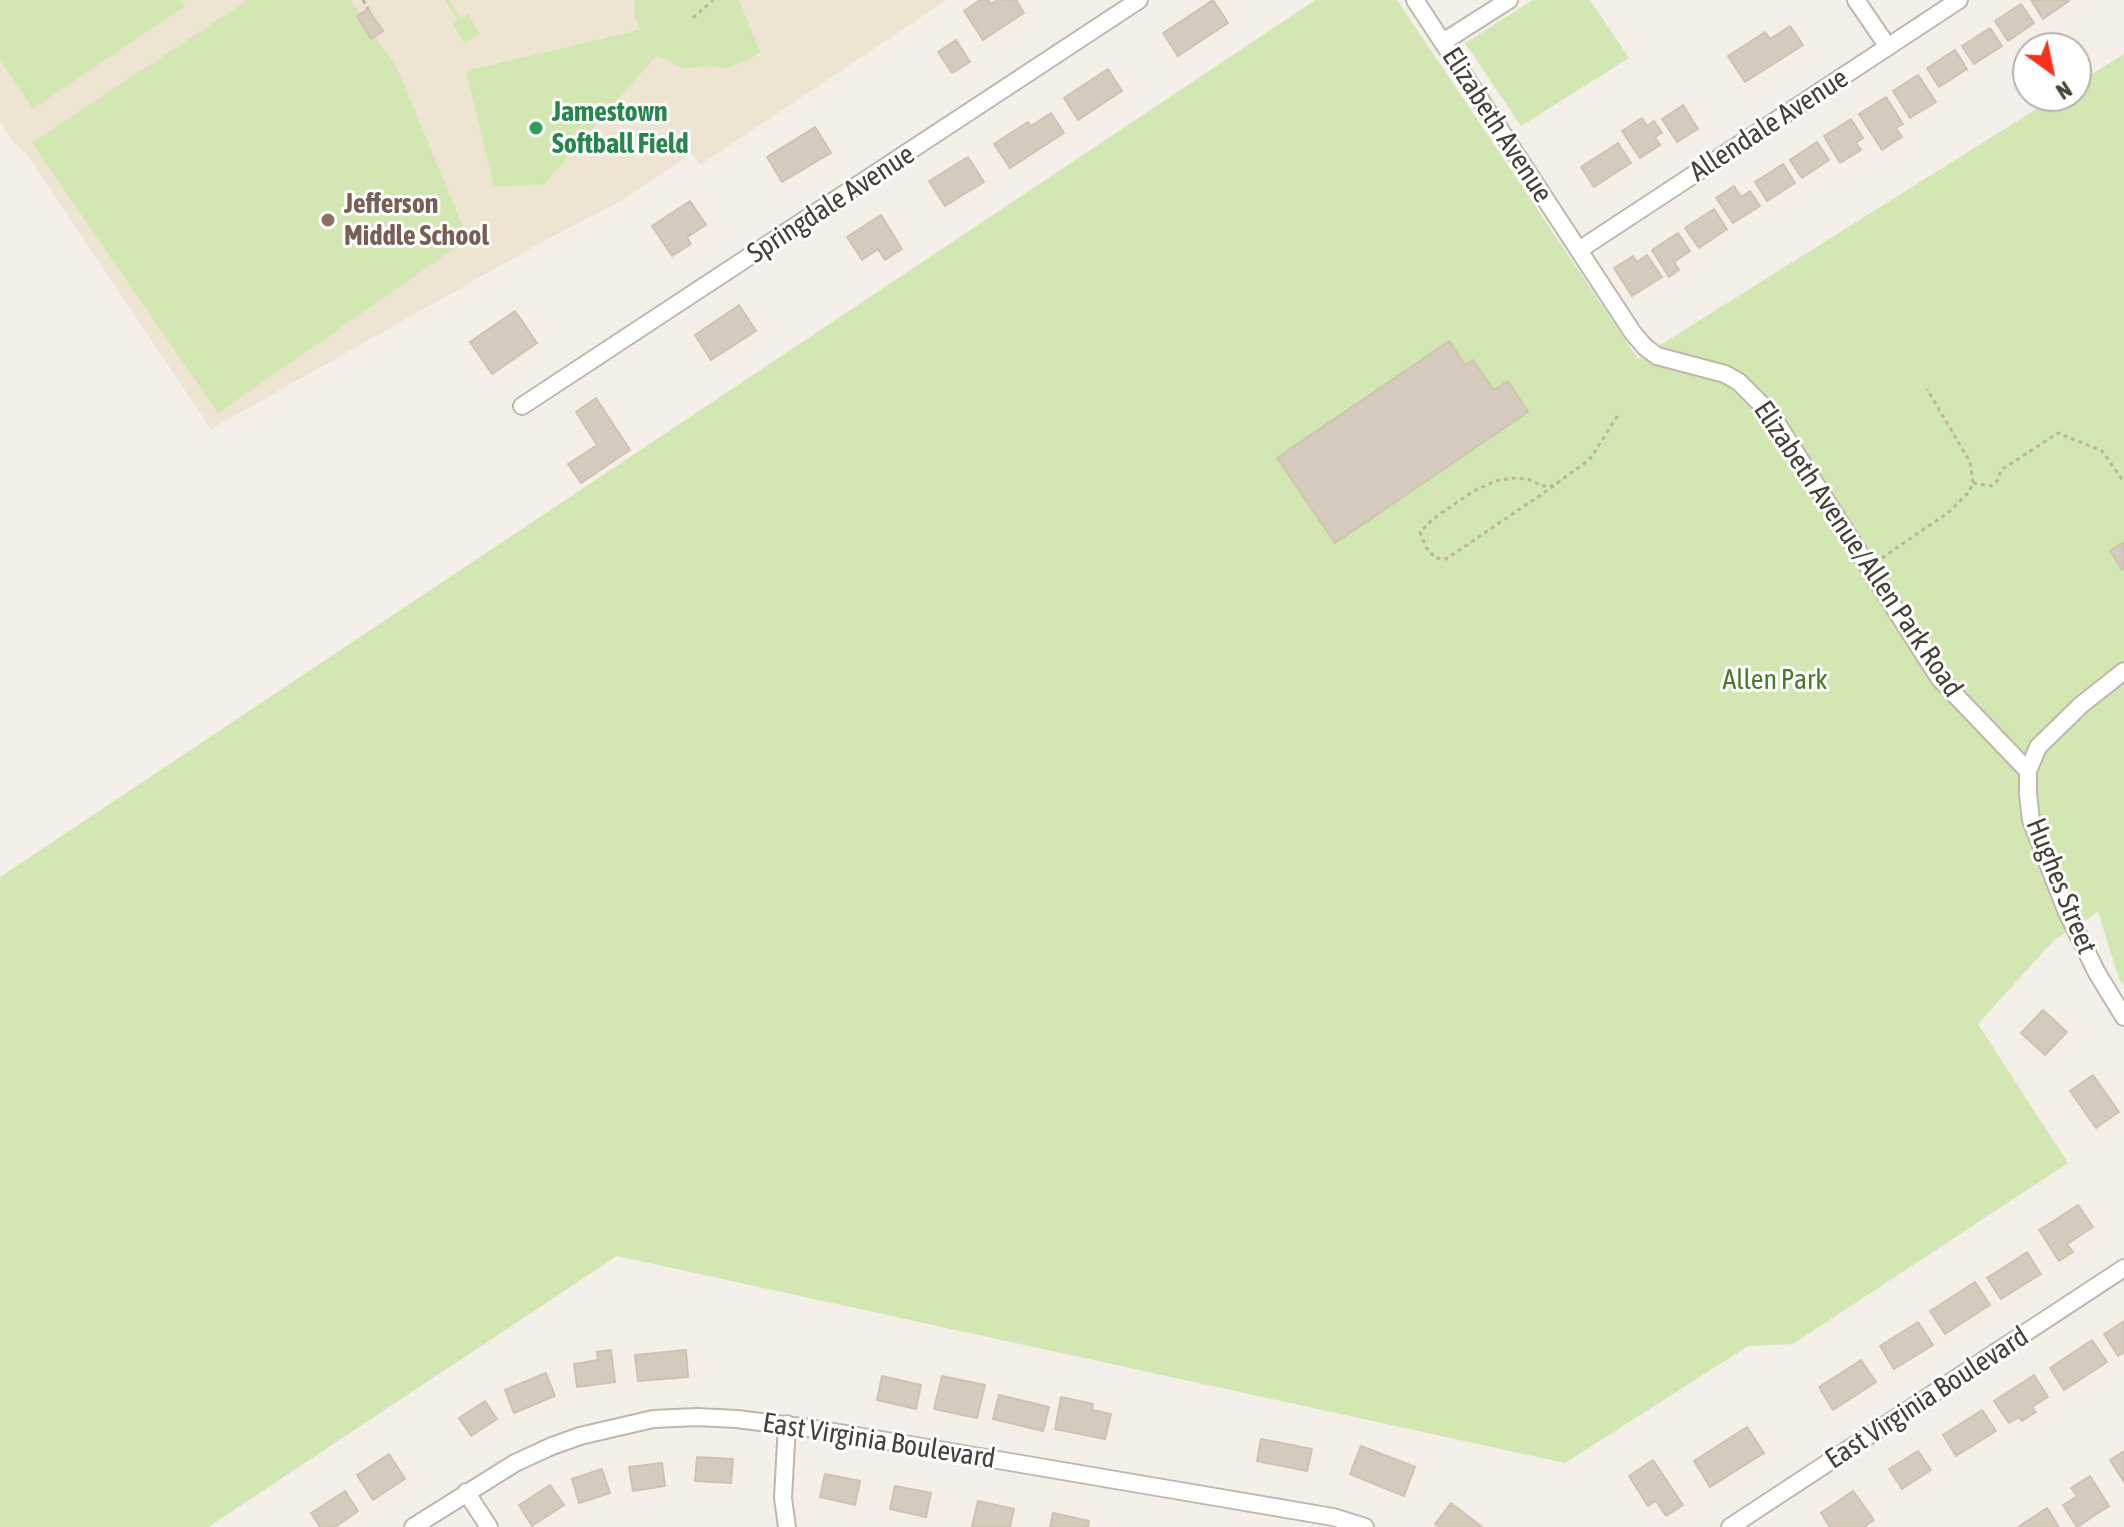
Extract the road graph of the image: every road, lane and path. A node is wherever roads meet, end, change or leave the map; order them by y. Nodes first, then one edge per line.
1 (363, 0) edge
2 (713, 0) edge
3 (1139, 0) edge
4 (1415, 0) edge
5 (1509, 0) edge
6 (1856, 0) edge
7 (1959, 0) edge
8 (368, 9) dead end
9 (693, 18) dead end
10 (1443, 42) junction
11 (1888, 47) junction
12 (1579, 250) junction
13 (1927, 389) dead end
14 (522, 406) dead end
15 (1618, 415) dead end
16 (2124, 482) edge
17 (1973, 483) junction
18 (1554, 486) junction
19 (1869, 567) junction
20 (2124, 671) edge
21 (2028, 771) junction
22 (2124, 1017) edge
23 (2124, 1268) edge
24 (787, 1424) junction
25 (466, 1492) junction
26 (1291, 1518) edge
27 (413, 1527) edge
28 (489, 1527) edge
29 (787, 1527) edge
30 (1365, 1527) edge
31 (1730, 1527) edge

1 - 8 path
2 - 9 path
3 - 14 street, Springdale Avenue
4 - 10 street, Elizabeth Avenue
5 - 10 street
6 - 11 street
7 - 11 street, Allendale Avenue
10 - 12 street, Elizabeth Avenue
11 - 12 street, Allendale Avenue
12 - 19 street, Elizabeth Avenue/Allen Park Road
13 - 17 path
15 - 18 path
16 - 17 path
17 - 19 path
18 - 18 path
19 - 21 street, Elizabeth Avenue/Allen Park Road
20 - 21 street
21 - 22 street, Hughes Street
23 - 31 street, East Virginia Boulevard
24 - 25 street, East Virginia Boulevard
24 - 26 street, East Virginia Boulevard
24 - 29 street
25 - 27 street, East Virginia Boulevard
25 - 28 street
26 - 30 street, East Virginia Boulevard

